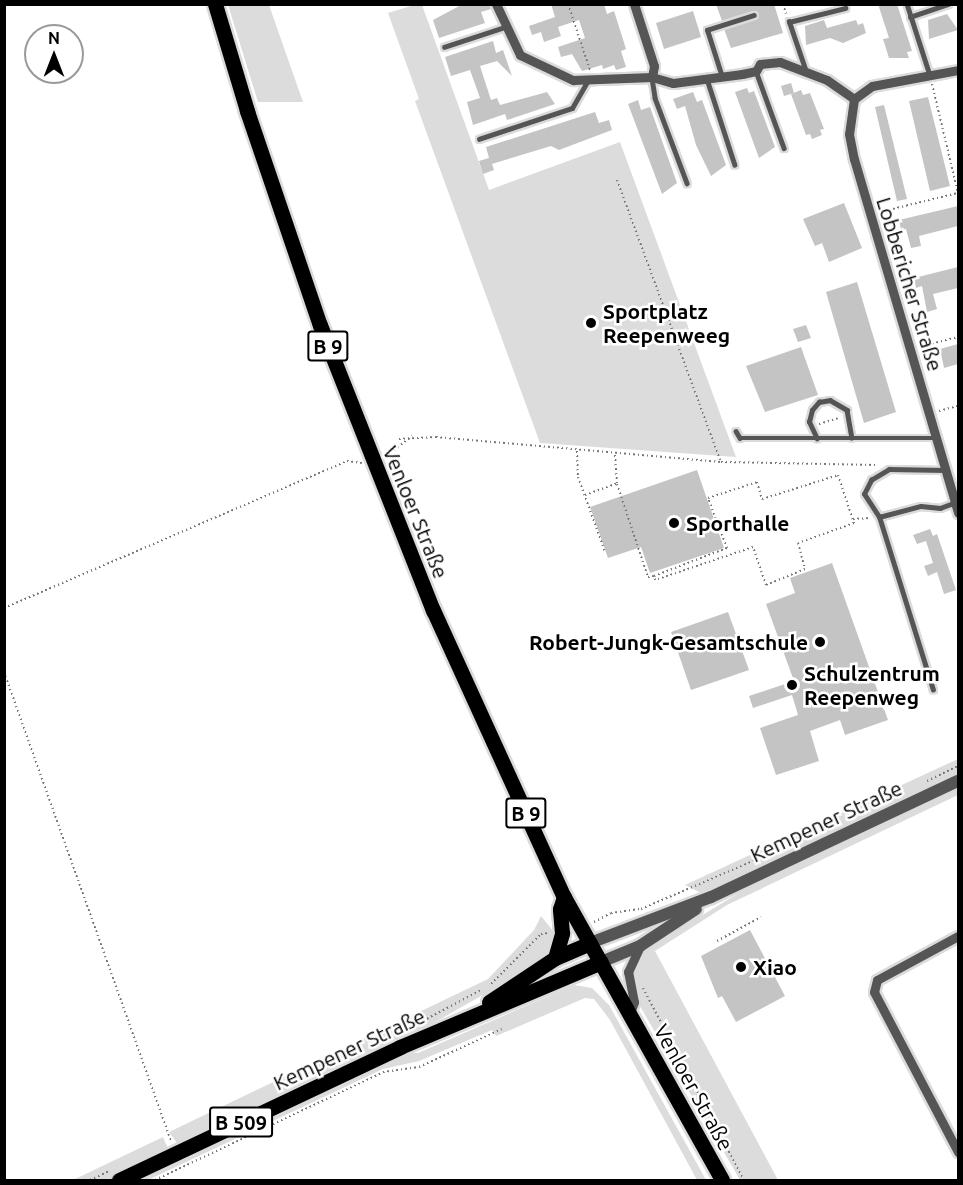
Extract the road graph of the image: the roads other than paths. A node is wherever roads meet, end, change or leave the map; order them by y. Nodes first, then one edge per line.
1 (215, 4) edge
2 (496, 4) edge
3 (634, 4) edge
4 (907, 4) edge
5 (948, 4) edge
6 (845, 8) dead end
7 (754, 15) dead end
8 (910, 16) junction
9 (505, 27) junction
10 (444, 47) dead end
11 (805, 69) junction
12 (958, 70) edge
13 (756, 71) junction
14 (930, 75) junction
15 (652, 77) junction
16 (722, 77) junction
17 (707, 79) junction
18 (590, 82) junction
19 (854, 99) junction
20 (479, 140) dead end
21 (784, 148) dead end
22 (735, 165) dead end
23 (687, 183) dead end
24 (736, 432) dead end
25 (852, 438) junction
26 (937, 438) junction
27 (817, 439) junction
28 (948, 471) junction
29 (958, 502) edge
30 (958, 513) edge
31 (879, 517) junction
32 (933, 690) dead end
33 (958, 781) edge
34 (564, 897) junction
35 (711, 897) junction
36 (958, 936) edge
37 (590, 944) junction
38 (640, 946) junction
39 (555, 958) junction
40 (601, 962) junction
41 (630, 1013) junction
42 (467, 1018) junction
43 (958, 1152) edge
44 (119, 1180) edge
45 (722, 1180) edge

1 - 34 main road, Venloer Straße / B 9
2 - 9 street
3 - 15 street
4 - 8 lane
5 - 8 lane
6 - 11 lane
7 - 16 lane
8 - 14 lane
9 - 10 lane
9 - 18 street
11 - 13 street
11 - 19 street
12 - 14 street
13 - 16 street
13 - 21 lane
14 - 19 street
15 - 17 street
15 - 18 street
15 - 23 lane
16 - 17 street
17 - 22 lane
18 - 20 lane
19 - 26 street, Lobbericher Straße
24 - 27 lane
25 - 26 lane
25 - 27 lane
25 - 27 lane
26 - 28 street, Lobbericher Straße
28 - 29 street, Lobbericher Straße
28 - 31 lane
29 - 30 street, Lobbericher Straße
29 - 31 lane
31 - 32 lane
33 - 35 street, Kempener Straße
34 - 37 main road, Venloer Straße / B 9
34 - 39 main road
35 - 37 street, Kempener Straße
35 - 38 street, Kempener Straße
36 - 43 street
37 - 39 main road, Kempener Straße
37 - 40 main road, Venloer Straße / B 9
38 - 40 street, Kempener Straße
38 - 41 street, Venloer Straße
39 - 42 main road, Kempener Straße
40 - 41 main road, Venloer Straße / B 9
40 - 42 main road, Kempener Straße
41 - 45 main road, Venloer Straße / B 9
42 - 44 main road, Kempener Straße / B 509

